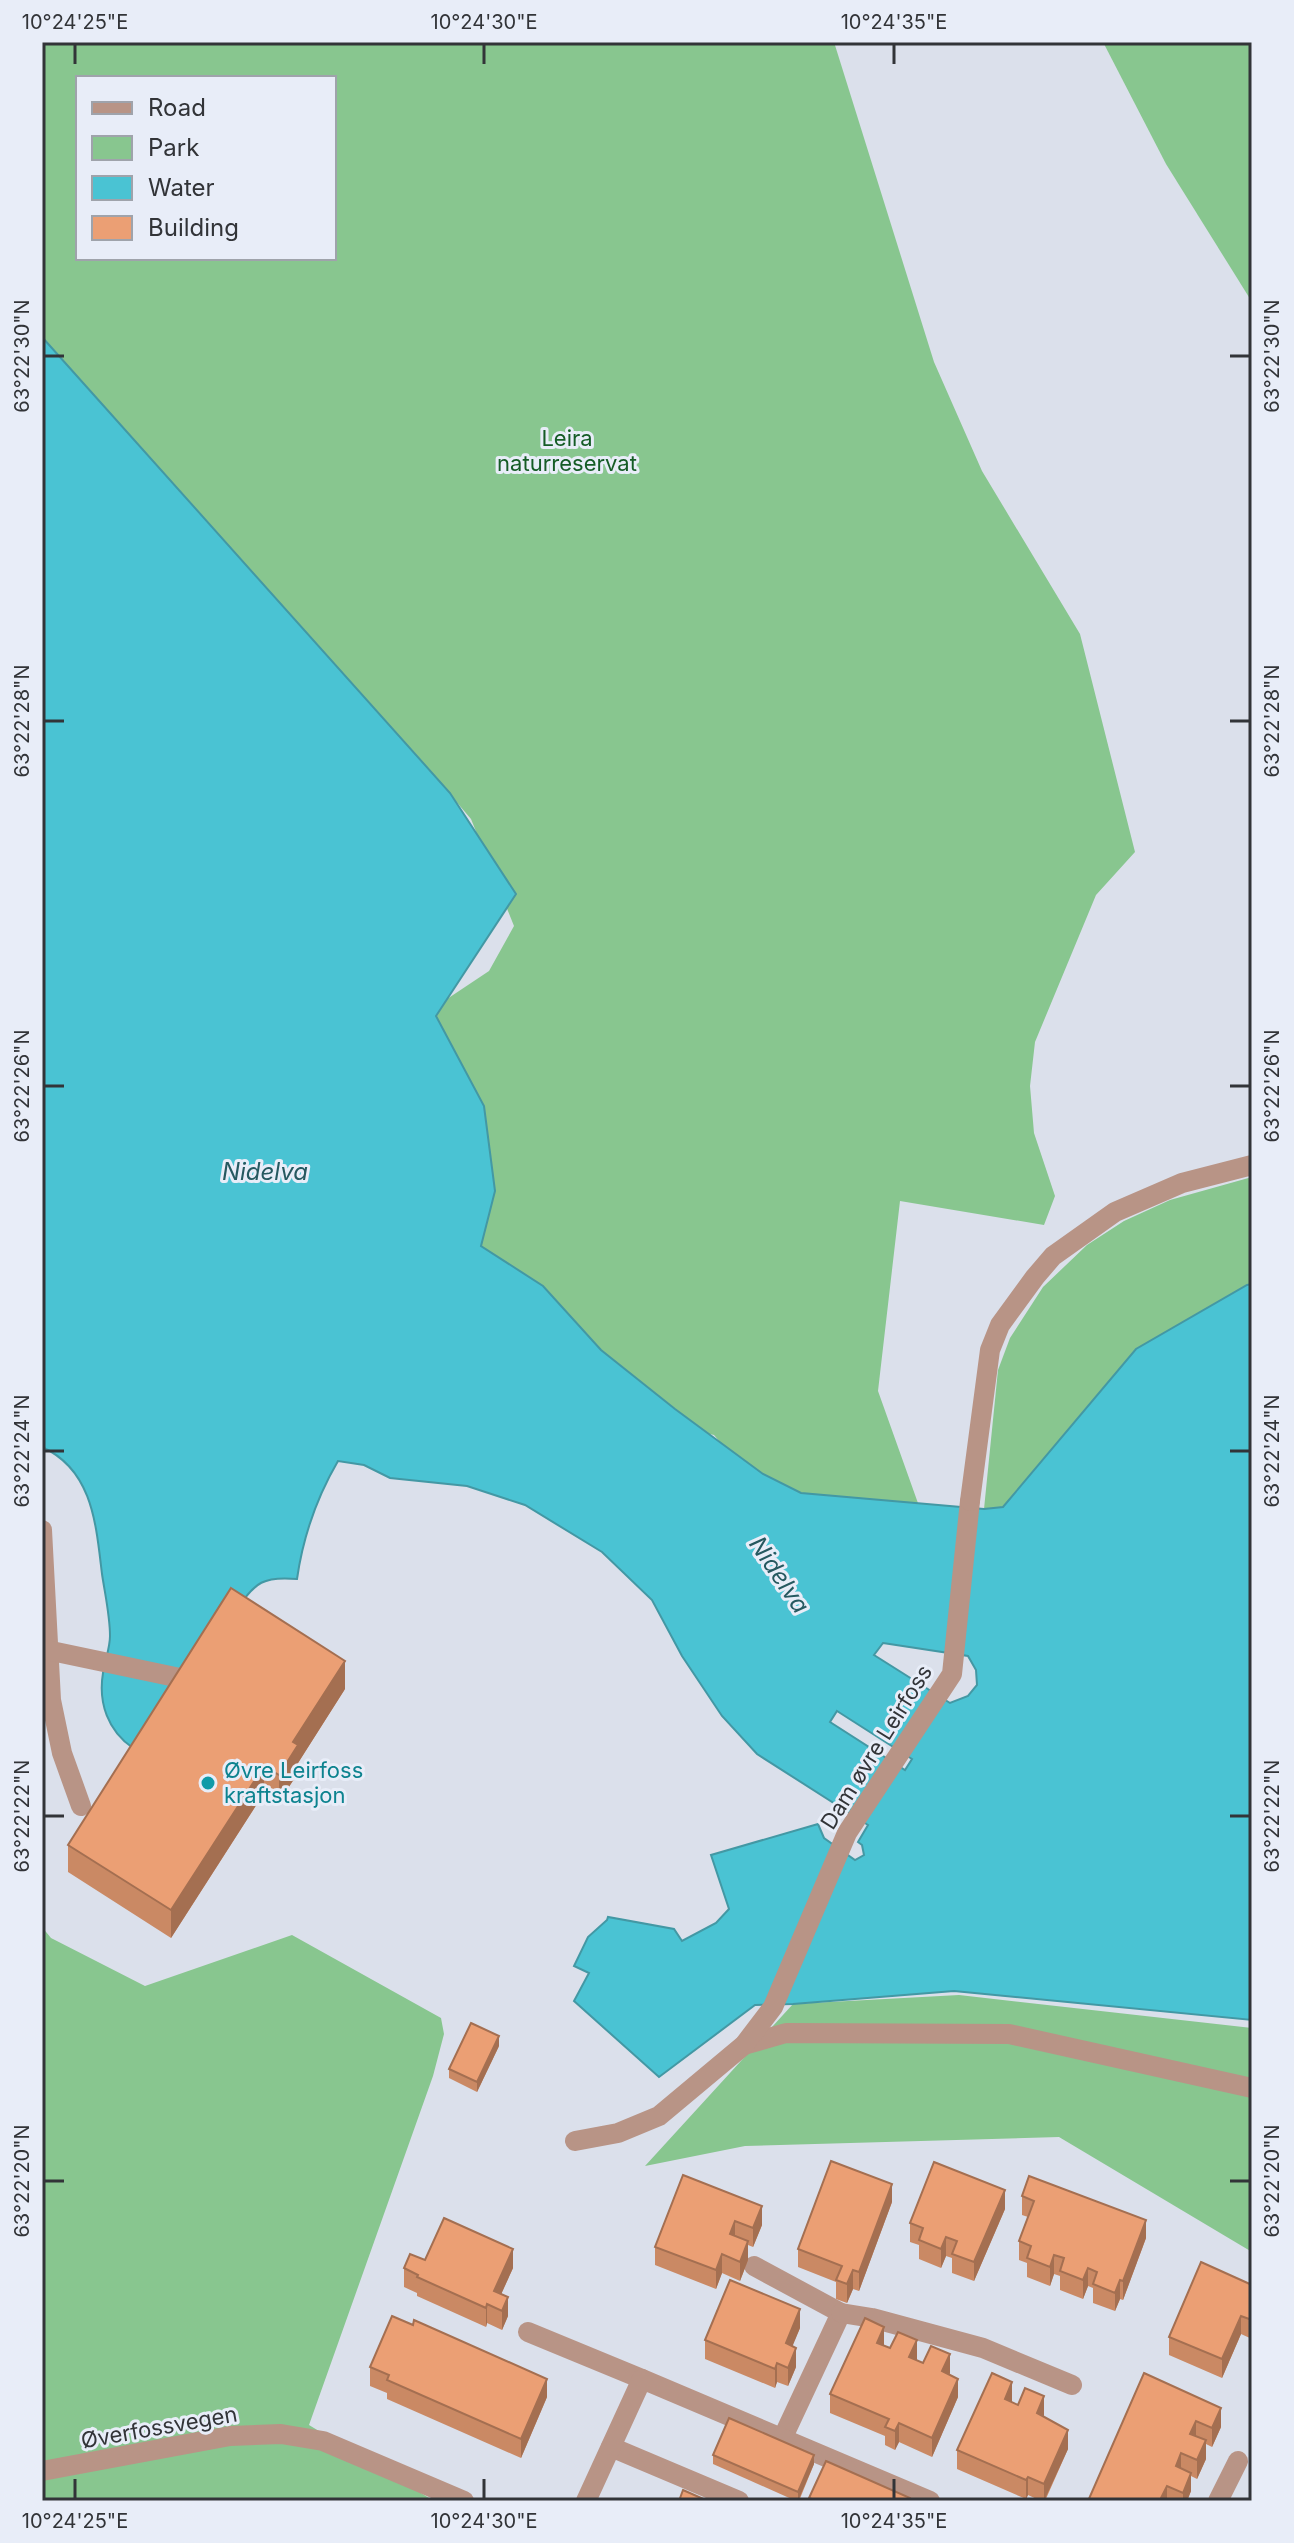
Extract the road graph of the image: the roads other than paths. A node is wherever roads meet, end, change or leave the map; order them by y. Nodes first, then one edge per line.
1 (1252, 1165) edge
2 (42, 1530) edge
3 (45, 1650) edge
4 (180, 1678) edge
5 (81, 1806) dead end
6 (744, 2045) junction
7 (1252, 2088) edge
8 (575, 2141) dead end
9 (754, 2266) dead end
10 (841, 2313) junction
11 (528, 2332) dead end
12 (642, 2379) junction
13 (1072, 2385) dead end
14 (783, 2437) junction
15 (611, 2447) junction
16 (1238, 2461) dead end
17 (42, 2471) edge
18 (464, 2501) edge
19 (586, 2501) edge
20 (739, 2501) edge
21 (930, 2501) edge
22 (1218, 2501) edge

1 - 6 street, Dam øvre Leirfoss
2 - 3 street
3 - 4 street
3 - 5 street
6 - 7 street
6 - 8 street
9 - 10 street
10 - 13 street
10 - 14 street
11 - 12 street
12 - 14 street
12 - 15 street
14 - 21 street
15 - 19 street
15 - 20 street
16 - 22 street
17 - 18 street, Øverfossvegen

